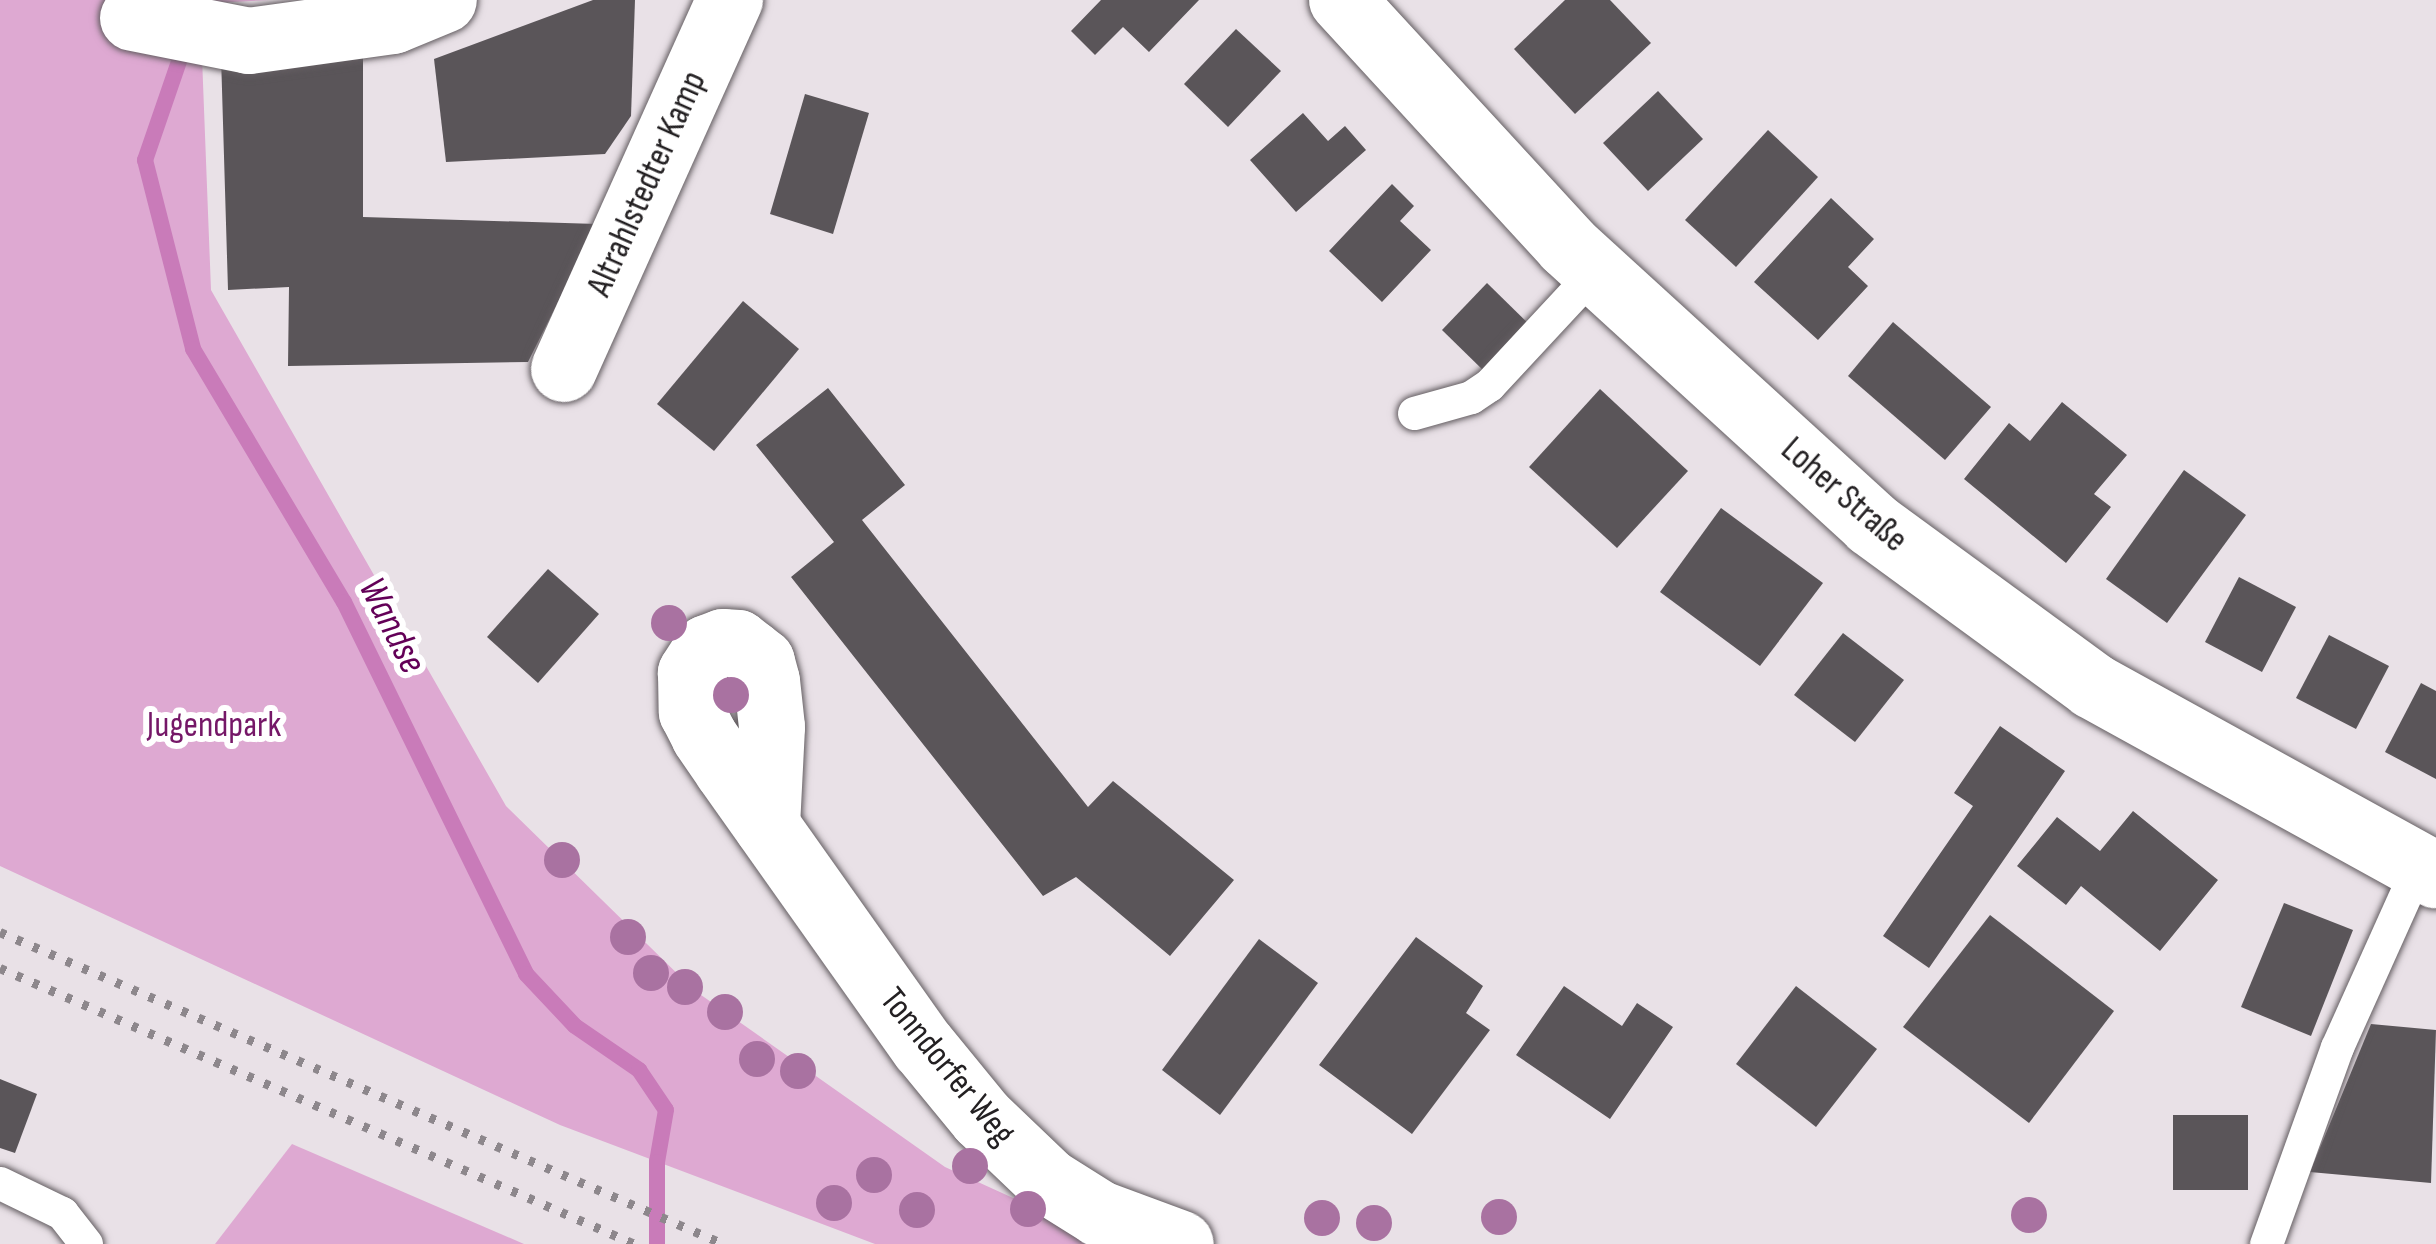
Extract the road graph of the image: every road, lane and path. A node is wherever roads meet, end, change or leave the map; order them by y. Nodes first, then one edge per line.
1 (444, 0) edge
2 (730, 0) edge
3 (1342, 0) edge
4 (133, 18) dead end
5 (1594, 271) junction
6 (564, 369) dead end
7 (1414, 413) dead end
8 (767, 826) dead end
9 (2427, 871) edge
10 (0, 1184) edge
11 (86, 1244) edge
12 (1180, 1244) edge
13 (2266, 1244) edge

1 - 4 street
2 - 6 street, Altrahlstedter Kamp
3 - 5 street, Loher Straße
5 - 7 lane
5 - 9 street, Loher Straße
8 - 12 street, Tonndorfer Weg
9 - 13 lane
10 - 11 lane

